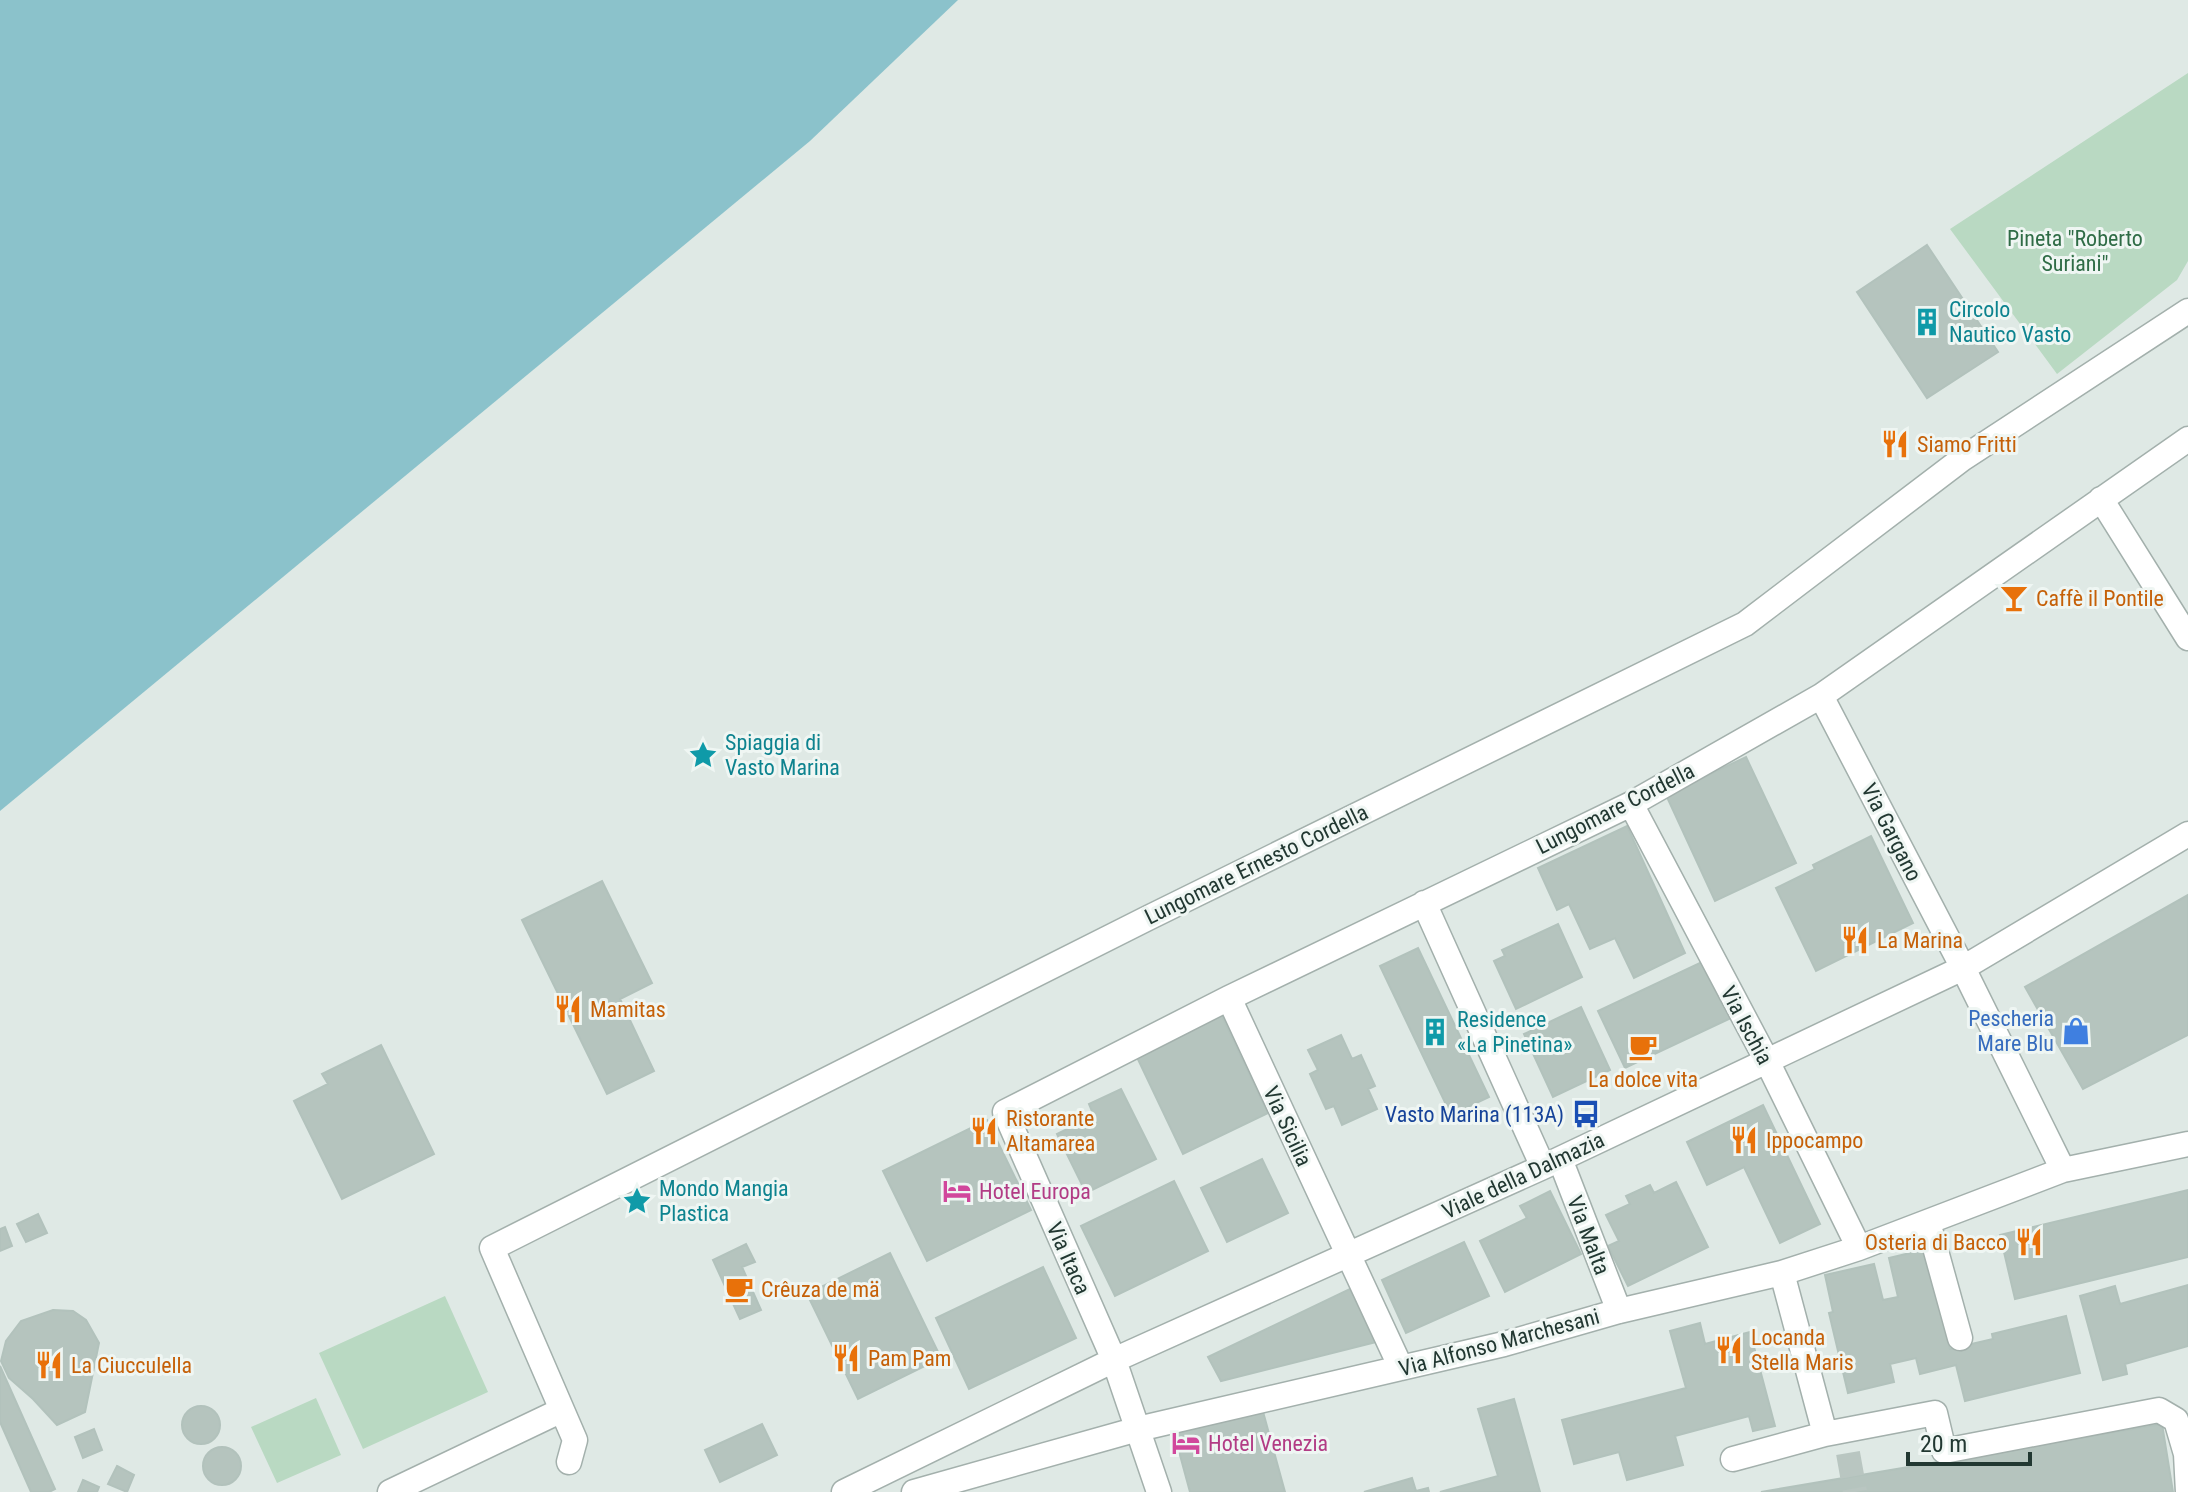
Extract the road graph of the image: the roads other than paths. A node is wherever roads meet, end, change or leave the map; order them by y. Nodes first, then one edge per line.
1 (2188, 311) edge
2 (2188, 439) edge
3 (2101, 499) junction
4 (2188, 638) edge
5 (1821, 696) junction
6 (1631, 804) junction
7 (2188, 834) edge
8 (1424, 903) junction
9 (1963, 968) junction
10 (1229, 998) junction
11 (1767, 1061) junction
12 (1005, 1112) joint
13 (2188, 1144) edge
14 (1551, 1163) junction
15 (2063, 1170) junction
16 (1928, 1222) junction
17 (1859, 1248) junction
18 (1346, 1255) junction
19 (1782, 1273) junction
20 (1619, 1311) junction
21 (1960, 1338) dead end
22 (1114, 1360) junction
23 (1401, 1368) junction
24 (562, 1410) junction
25 (1138, 1429) junction
26 (1839, 1439) junction
27 (1733, 1459) dead end
28 (569, 1462) dead end
29 (390, 1492) edge
30 (844, 1492) edge
31 (914, 1492) edge
32 (1159, 1492) edge
33 (2188, 1492) edge

1 - 24 street, Lungomare Ernesto Cordella
2 - 3 street, Lungomare Cordella
3 - 4 street
3 - 5 street, Lungomare Cordella
5 - 6 street, Lungomare Cordella
5 - 9 street, Via Gargano
6 - 8 street, Lungomare Cordella
6 - 11 street, Via Ischia
7 - 9 street, Viale della Dalmazia
8 - 10 street, Lungomare Cordella
8 - 14 street, Via Malta
9 - 11 street, Viale della Dalmazia
9 - 15 street, Via Gargano
10 - 12 street, Lungomare Cordella
10 - 18 street, Via Sicilia
11 - 14 street, Viale della Dalmazia
11 - 17 street, Via Ischia
12 - 22 street, Via Itaca
13 - 15 street, Via Alfonso Marchesani
14 - 18 street, Viale della Dalmazia
14 - 20 street, Via Malta
15 - 16 street, Via Alfonso Marchesani
16 - 17 street, Via Alfonso Marchesani
16 - 21 street
17 - 19 street, Via Alfonso Marchesani
18 - 22 street, Viale della Dalmazia
18 - 23 street, Via Sicilia
19 - 20 street, Via Alfonso Marchesani
19 - 26 street
20 - 23 street, Via Alfonso Marchesani
22 - 25 street
22 - 30 street, Viale della Dalmazia
23 - 25 street, Via Alfonso Marchesani
24 - 28 street, Lungomare Ernesto Cordella
24 - 29 street
25 - 31 street, Via Alfonso Marchesani
25 - 32 street
26 - 27 street
26 - 33 street

